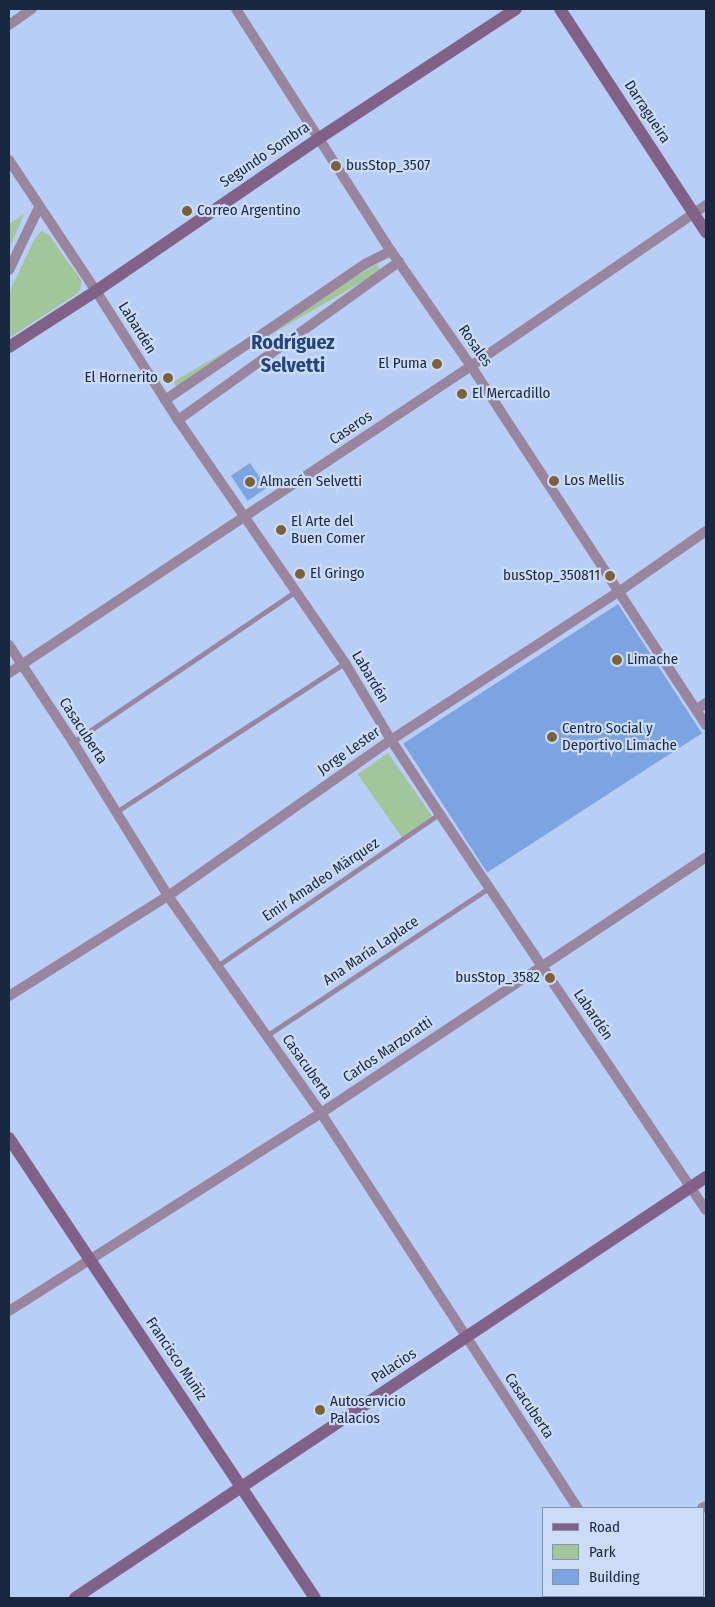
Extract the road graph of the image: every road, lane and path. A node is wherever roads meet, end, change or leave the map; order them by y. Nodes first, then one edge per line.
1 (32, 9) edge
2 (236, 9) edge
3 (516, 9) edge
4 (560, 9) edge
5 (9, 25) edge
6 (318, 138) junction
7 (9, 160) edge
8 (706, 205) edge
9 (40, 207) junction
10 (693, 213) junction
11 (706, 232) edge
12 (392, 251) junction
13 (399, 262) junction
14 (9, 270) edge
15 (96, 290) junction
16 (9, 347) edge
17 (471, 366) junction
18 (165, 400) junction
19 (178, 420) junction
20 (245, 516) junction
21 (706, 531) edge
22 (296, 591) junction
23 (620, 591) junction
24 (9, 645) edge
25 (345, 663) junction
26 (21, 664) junction
27 (9, 673) edge
28 (706, 703) edge
29 (696, 710) junction
30 (706, 725) edge
31 (391, 740) junction
32 (73, 742) junction
33 (116, 812) junction
34 (439, 813) junction
35 (706, 857) edge
36 (490, 888) junction
37 (168, 896) junction
38 (542, 965) junction
39 (217, 966) junction
40 (9, 996) edge
41 (266, 1036) junction
42 (321, 1113) junction
43 (9, 1138) edge
44 (706, 1177) edge
45 (692, 1187) junction
46 (706, 1210) edge
47 (89, 1259) junction
48 (9, 1311) edge
49 (466, 1339) junction
50 (242, 1485) junction
51 (577, 1507) edge
52 (75, 1598) edge
53 (315, 1598) edge

1 - 5 street
2 - 6 street, Rosales
3 - 6 street, Segundo Sombra
4 - 10 street, Darragueira
6 - 12 street, Rosales
6 - 15 street, Segundo Sombra
7 - 9 street, Labardén
8 - 10 street, Caseros
9 - 14 street
9 - 15 street, Labardén
10 - 11 street, Darragueira
10 - 17 street, Caseros
12 - 13 street, Rosales
12 - 18 street
13 - 17 street, Rosales
13 - 19 street
15 - 16 street, Segundo Sombra
15 - 18 street, Labardén
17 - 20 street, Caseros
17 - 23 street, Rosales
18 - 19 street, Labardén
19 - 20 street, Labardén
20 - 22 street, Labardén
20 - 26 street, Caseros
21 - 23 street, Jorge Lester
22 - 25 street, Labardén
22 - 32 lane
23 - 29 street, Rosales
23 - 31 street, Jorge Lester
24 - 26 street, Casacuberta
25 - 31 street, Labardén
25 - 33 lane
26 - 27 street, Caseros
26 - 32 street, Casacuberta
28 - 29 street
29 - 30 street, Rosales
31 - 34 street, Labardén
31 - 37 street, Jorge Lester
32 - 33 street, Casacuberta
33 - 37 street, Casacuberta
34 - 36 street, Labardén
34 - 39 lane, Emir Amadeo Märquez
35 - 38 street, Carlos Marzoratti
36 - 38 street, Labardén
36 - 41 lane, Ana María Laplace
37 - 39 street, Casacuberta
37 - 40 street, Jorge Lester
38 - 42 street, Carlos Marzoratti
38 - 45 street, Labardén
39 - 41 street, Casacuberta
41 - 42 street, Casacuberta
42 - 47 street, Carlos Marzoratti
42 - 49 street, Casacuberta
43 - 47 street, Francisco Muñiz
44 - 45 street, Palacios
45 - 46 street, Labardén
45 - 49 street, Palacios
47 - 48 street, Carlos Marzoratti
47 - 50 street, Francisco Muñiz
49 - 50 street, Palacios
49 - 51 street, Casacuberta
50 - 52 street, Palacios
50 - 53 street, Francisco Muñiz

